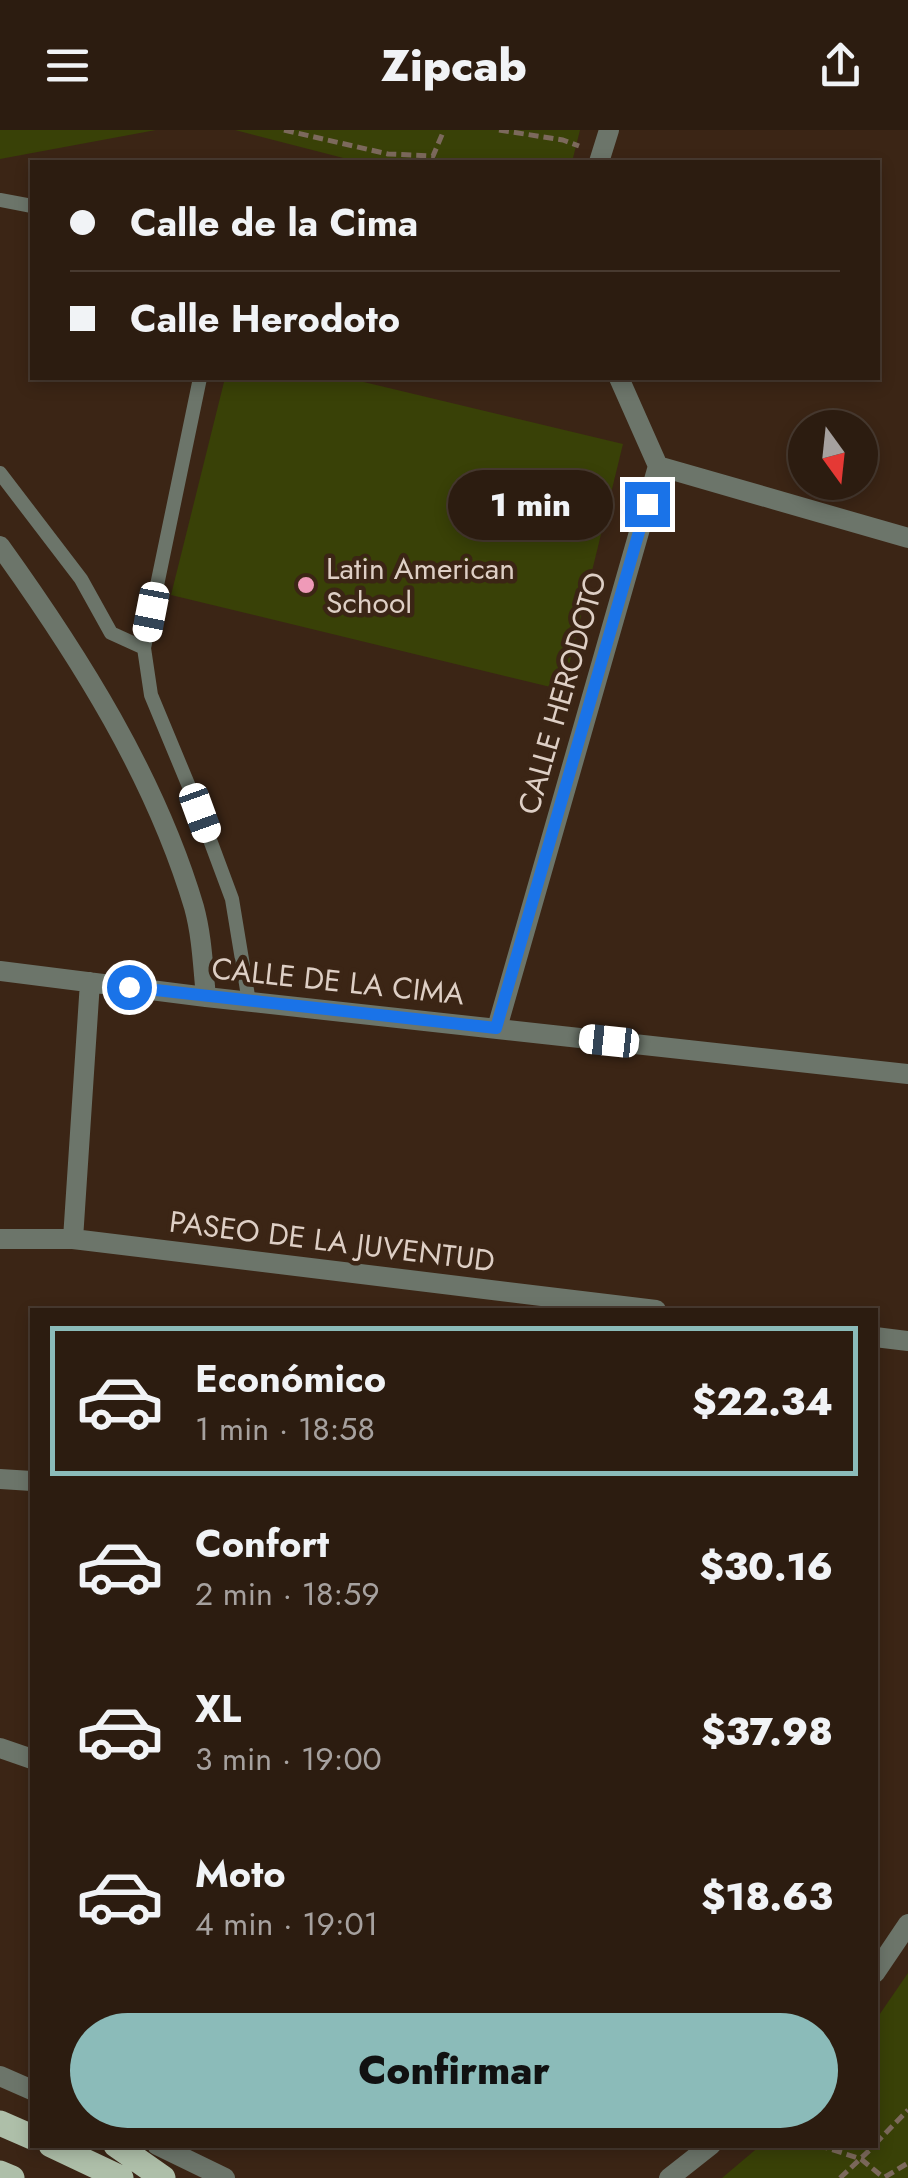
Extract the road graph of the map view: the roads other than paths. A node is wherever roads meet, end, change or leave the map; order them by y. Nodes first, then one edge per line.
1 (609, 130) edge
2 (600, 158) edge
3 (0, 200) edge
4 (30, 202) edge
5 (200, 380) edge
6 (620, 380) edge
7 (658, 466) junction
8 (0, 473) edge
9 (908, 538) edge
10 (0, 546) edge
11 (144, 648) junction
12 (0, 971) edge
13 (90, 982) junction
14 (206, 997) junction
15 (249, 1002) junction
16 (496, 1028) junction
17 (908, 1074) edge
18 (0, 1240) edge
19 (73, 1240) junction
20 (639, 1308) edge
21 (878, 1337) edge
22 (908, 1341) edge
23 (0, 1479) edge
24 (30, 1481) edge
25 (0, 1748) edge
26 (30, 1758) edge
27 (908, 1924) edge
28 (878, 1969) edge
29 (0, 2076) edge
30 (30, 2089) edge
31 (0, 2124) edge
32 (30, 2136) edge
33 (57, 2148) edge
34 (120, 2148) edge
35 (707, 2148) edge
36 (186, 2151) edge
37 (0, 2172) edge
38 (12, 2178) edge
39 (121, 2178) edge
40 (162, 2178) edge
41 (225, 2178) edge
42 (669, 2178) edge

1 - 2 street
3 - 4 lane
5 - 11 lane
6 - 7 street
7 - 9 street
7 - 16 street, CALLE HERODOTO
8 - 11 lane
10 - 14 street
11 - 15 lane
12 - 13 street, CALLE DE LA CIMA
13 - 14 street, CALLE DE LA CIMA
13 - 19 street
14 - 15 street, CALLE DE LA CIMA
15 - 16 street, CALLE DE LA CIMA
16 - 17 street, CALLE DE LA CIMA
18 - 19 street, PASEO DE LA JUVENTUD
19 - 20 street, PASEO DE LA JUVENTUD
21 - 22 street
23 - 24 street
25 - 26 street
27 - 28 street
29 - 30 street
31 - 32 main road
33 - 39 main road
34 - 40 main road
35 - 42 street
36 - 41 street
37 - 38 main road

